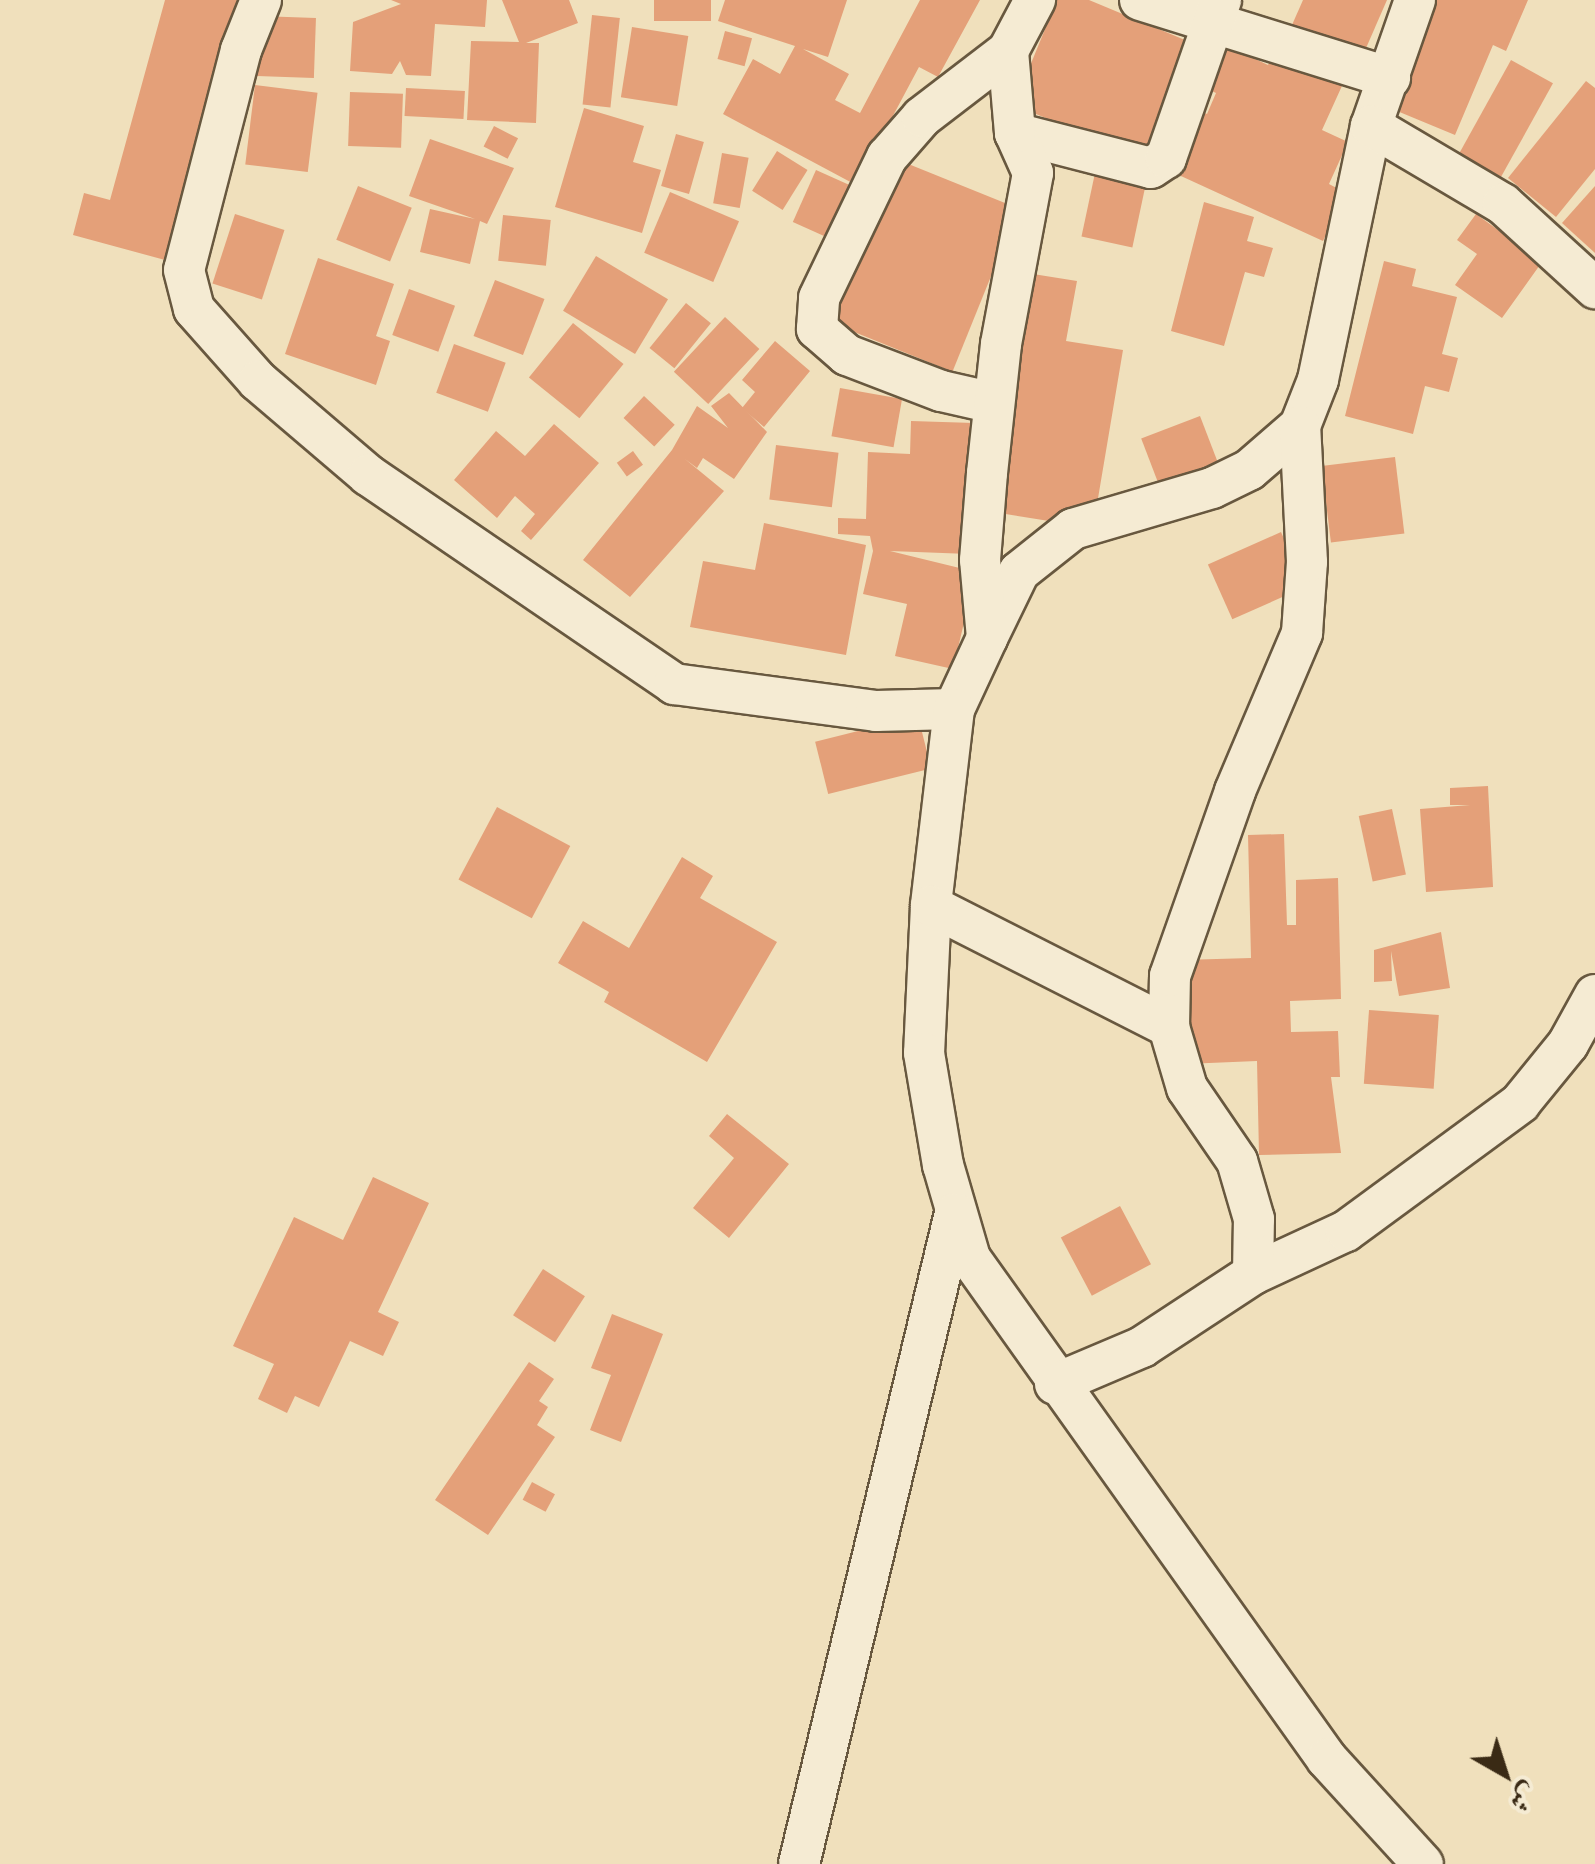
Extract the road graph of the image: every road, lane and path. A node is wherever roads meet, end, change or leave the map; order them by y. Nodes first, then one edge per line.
1 (261, 0) edge
2 (1035, 0) edge
3 (1140, 0) edge
4 (1415, 0) edge
5 (1217, 11) edge
6 (1008, 51) junction
7 (1390, 78) junction
8 (1371, 126) junction
9 (1015, 133) junction
10 (1595, 288) edge
11 (994, 403) junction
12 (1300, 426) junction
13 (986, 638) junction
14 (954, 709) junction
15 (931, 906) junction
16 (1595, 995) edge
17 (1169, 1027) junction
18 (956, 1209) junction
19 (1253, 1274) junction
20 (1055, 1384) junction
21 (798, 1864) edge
22 (1423, 1864) edge

1 - 14 street
2 - 6 street
3 - 5 street
4 - 7 street
5 - 7 street
5 - 9 street
6 - 9 street
6 - 11 street
7 - 8 street
8 - 10 street
8 - 12 street
9 - 11 street
11 - 13 street
12 - 13 street
12 - 17 street
13 - 14 street
14 - 15 street
15 - 17 street
15 - 18 street
16 - 19 street
17 - 19 street
18 - 20 street
18 - 21 street
19 - 20 street
20 - 22 street

